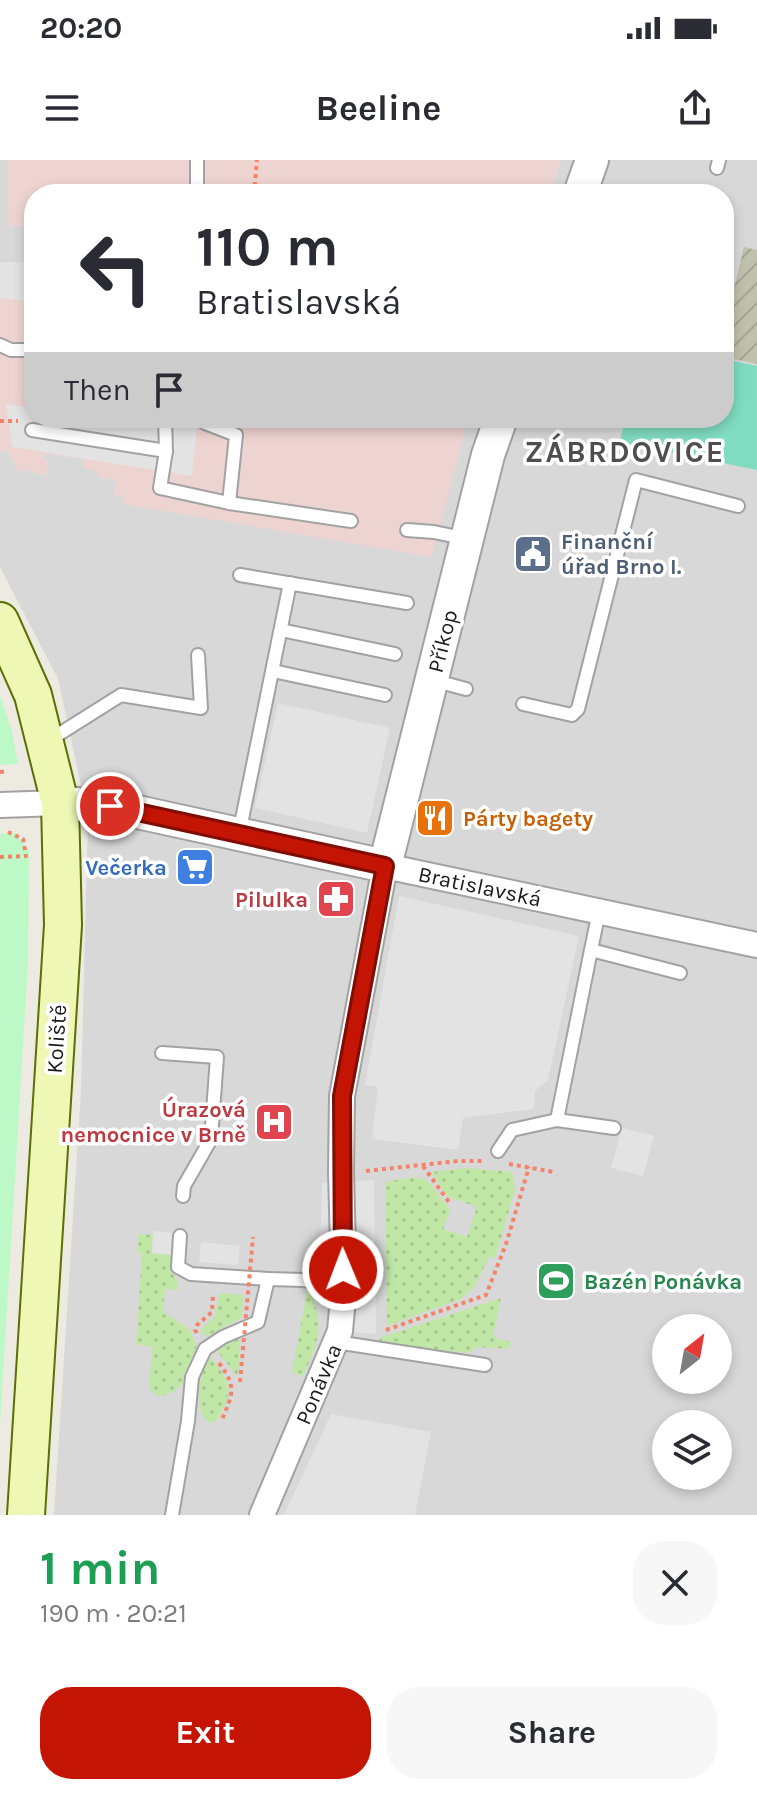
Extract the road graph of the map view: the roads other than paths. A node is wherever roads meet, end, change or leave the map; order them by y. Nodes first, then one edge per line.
1 (197, 160) edge
2 (592, 160) edge
3 (197, 184) edge
4 (584, 184) edge
5 (0, 345) edge
6 (24, 350) edge
7 (165, 428) edge
8 (218, 428) edge
9 (497, 428) edge
10 (32, 430) dead end
11 (166, 451) junction
12 (229, 503) junction
13 (738, 506) dead end
14 (351, 521) dead end
15 (407, 530) dead end
16 (467, 539) junction
17 (240, 575) dead end
18 (290, 583) junction
19 (407, 603) dead end
20 (0, 621) edge
21 (281, 630) junction
22 (395, 654) dead end
23 (198, 655) dead end
24 (273, 671) junction
25 (432, 680) junction
26 (466, 689) dead end
27 (385, 695) dead end
28 (523, 704) dead end
29 (45, 742) junction
30 (60, 803) junction
31 (0, 805) edge
32 (239, 834) junction
33 (385, 866) junction
34 (599, 911) junction
35 (757, 945) edge
36 (591, 950) junction
37 (680, 973) dead end
38 (162, 1053) dead end
39 (557, 1120) junction
40 (614, 1128) dead end
41 (494, 1156) road end
42 (183, 1196) dead end
43 (180, 1236) dead end
44 (268, 1279) junction
45 (344, 1287) junction
46 (336, 1342) junction
47 (485, 1365) dead end
48 (26, 1515) edge
49 (172, 1515) edge
50 (262, 1515) edge

1 - 3 lane
2 - 4 street
5 - 6 lane
7 - 11 lane
8 - 12 lane
9 - 16 street, Příkop
10 - 11 lane
11 - 12 lane
12 - 14 lane
13 - 28 lane
15 - 16 lane
16 - 25 street, Příkop
17 - 18 lane
18 - 19 lane
18 - 21 lane
20 - 29 main road, Koliště
21 - 22 lane
21 - 24 lane
23 - 29 lane
24 - 27 lane
24 - 32 lane
25 - 26 lane
25 - 33 street, Příkop
29 - 30 main road, Koliště
30 - 31 street
30 - 32 street, Bratislavská
30 - 48 main road, Koliště
32 - 33 street, Bratislavská
33 - 34 street, Bratislavská
33 - 45 street, Ponávka
34 - 35 street, Bratislavská
34 - 36 lane
36 - 37 lane
36 - 39 lane
38 - 42 lane
39 - 40 lane
39 - 41 lane
43 - 44 lane
44 - 45 lane
44 - 49 lane
45 - 46 street, Ponávka
46 - 47 lane
46 - 50 street, Ponávka

